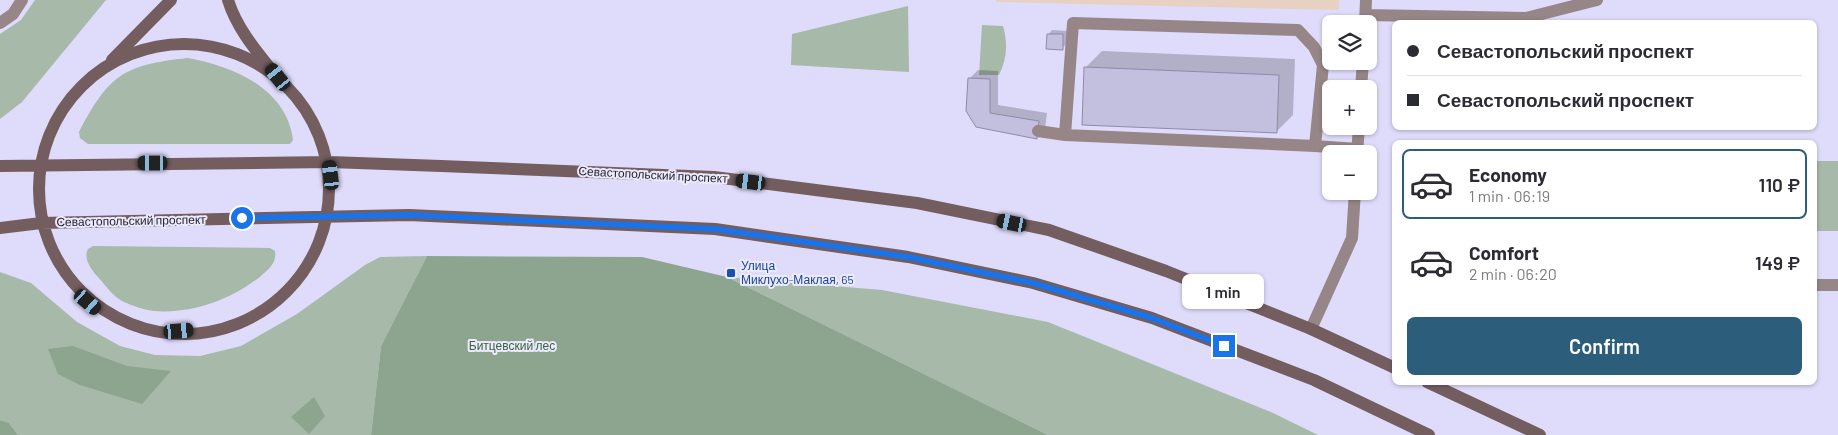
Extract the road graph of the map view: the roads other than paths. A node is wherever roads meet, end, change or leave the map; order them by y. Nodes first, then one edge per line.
1 (22, 0) edge
2 (171, 0) edge
3 (228, 0) edge
4 (1366, 0) edge
5 (1597, 0) edge
6 (1366, 15) edge
7 (1377, 19) edge
8 (0, 23) edge
9 (95, 76) junction
10 (278, 77) junction
11 (1038, 131) dead end
12 (1065, 135) junction
13 (1315, 146) junction
14 (1322, 147) edge
15 (330, 162) junction
16 (40, 165) junction
17 (0, 166) edge
18 (1354, 200) edge
19 (331, 216) junction
20 (41, 223) junction
21 (0, 228) edge
22 (1817, 285) edge
23 (1838, 285) edge
24 (1311, 329) junction
25 (1392, 367) edge
26 (1433, 385) edge
27 (1429, 435) edge
28 (1540, 435) edge

1 - 8 lane
2 - 9 main road
3 - 10 main road
4 - 6 lane
5 - 7 lane
9 - 10 main road
9 - 16 main road
10 - 15 main road
11 - 12 lane
12 - 13 lane
12 - 13 lane
13 - 14 lane
15 - 16 main road, Севастопольский проспект
15 - 19 main road
15 - 24 main road, Севастопольский проспект
16 - 17 main road, Севастопольский проспект
16 - 20 main road
18 - 24 lane
19 - 20 main road, Севастопольский проспект
19 - 20 main road
19 - 27 main road, Севастопольский проспект
20 - 21 main road, Севастопольский проспект
22 - 23 lane
24 - 25 main road, Севастопольский проспект
26 - 28 main road

